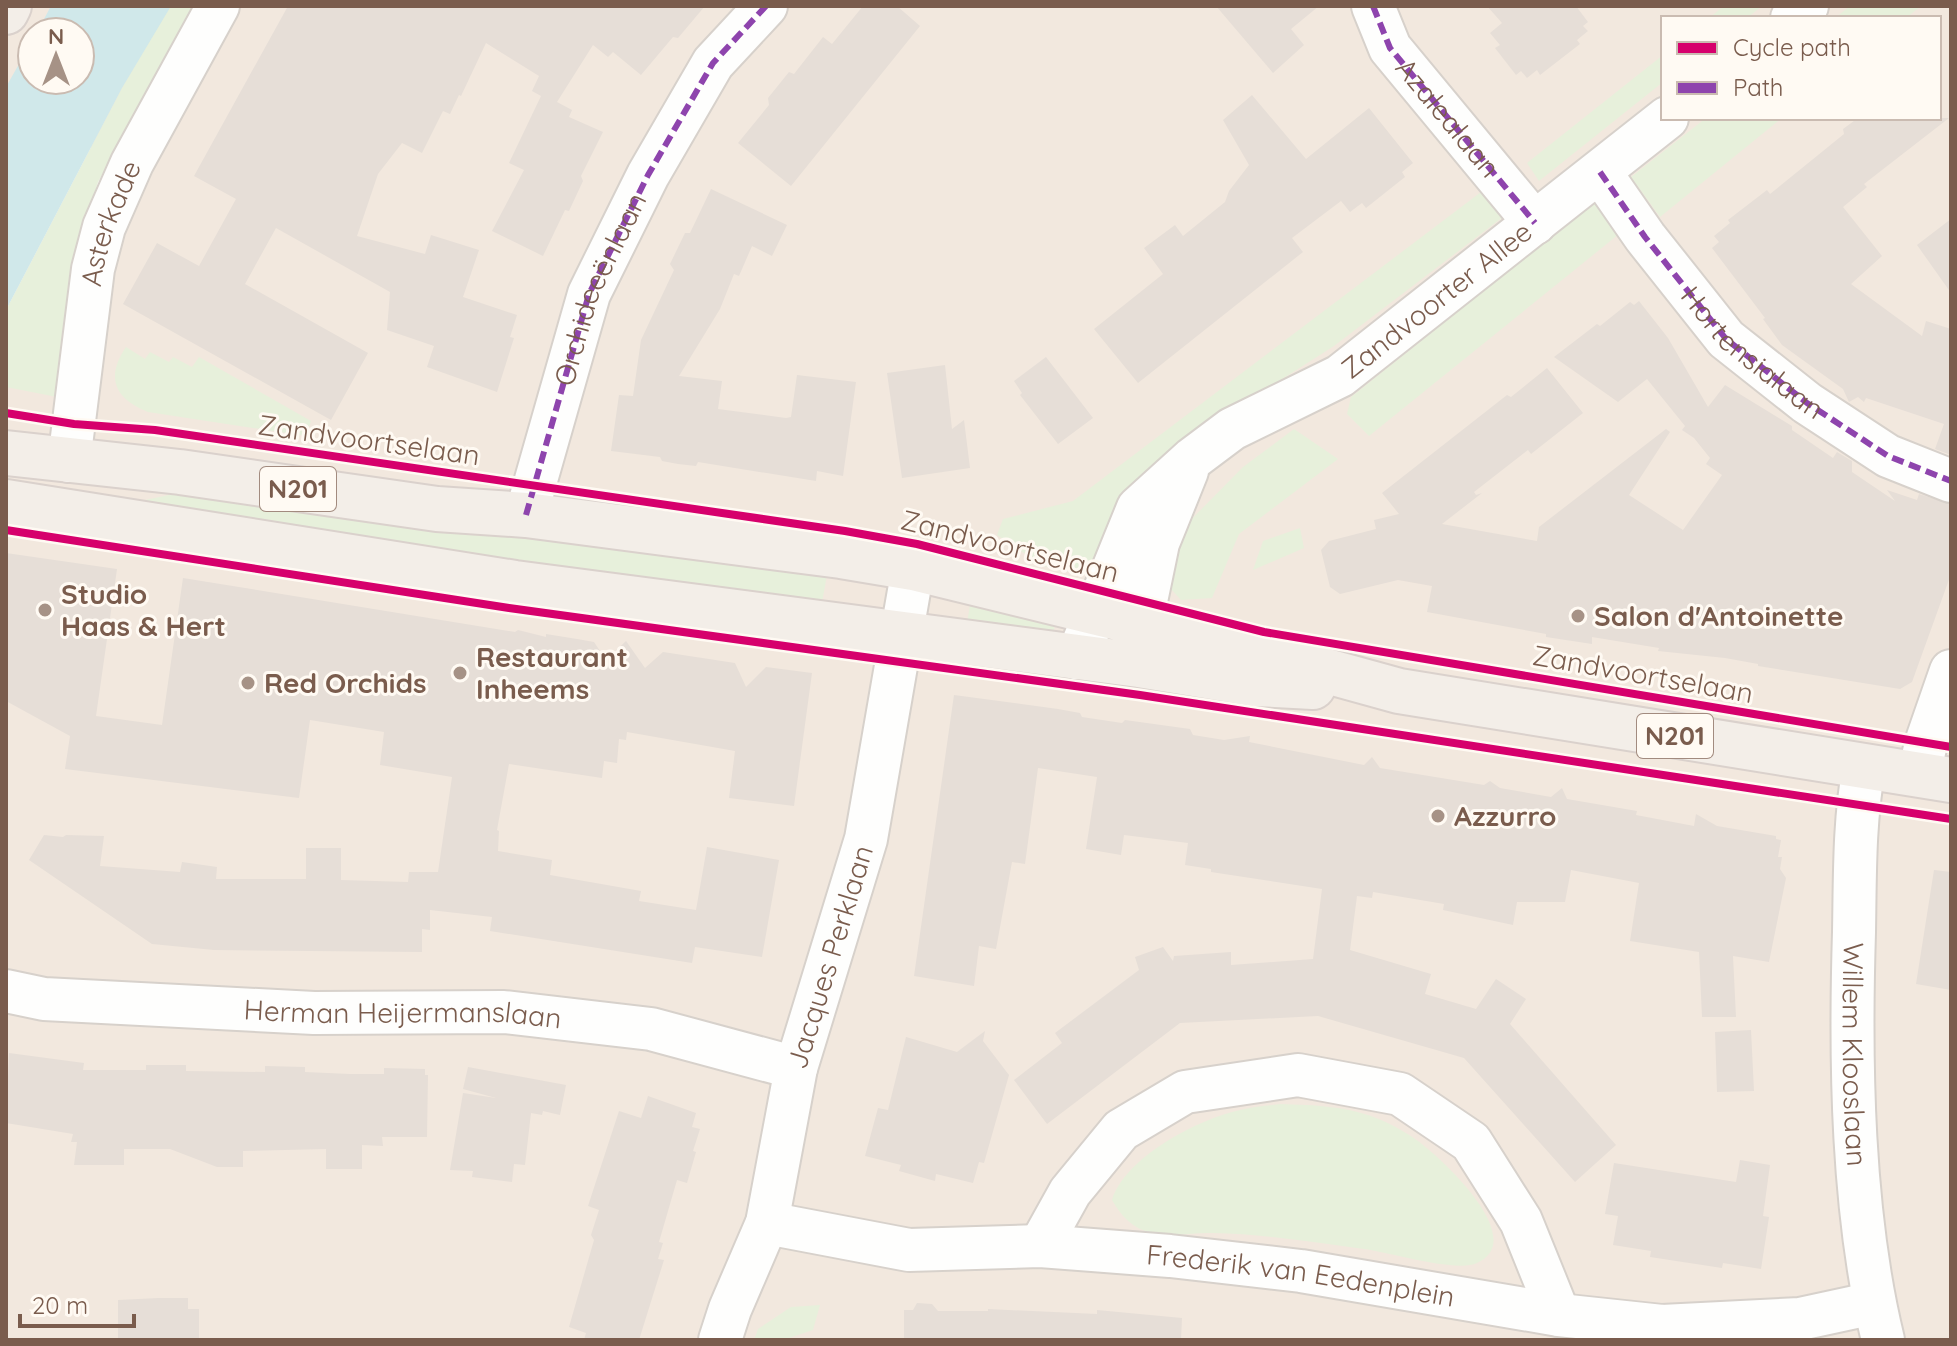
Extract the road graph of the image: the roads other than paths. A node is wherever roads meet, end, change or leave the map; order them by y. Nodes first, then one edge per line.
1 (9, 6) edge
2 (218, 6) edge
3 (766, 6) edge
4 (1373, 6) edge
5 (6, 12) edge
6 (1665, 120) edge
7 (1600, 172) junction
8 (1535, 223) junction
9 (72, 443) junction
10 (6, 453) edge
11 (1192, 459) junction
12 (1951, 481) edge
13 (6, 502) edge
14 (526, 515) junction
15 (913, 568) junction
16 (1095, 613) junction
17 (902, 636) junction
18 (1141, 644) junction
19 (1077, 658) junction
20 (1951, 671) edge
21 (1864, 767) junction
22 (1935, 778) edge
23 (6, 991) edge
24 (796, 1068) junction
25 (767, 1223) junction
26 (1040, 1246) junction
27 (1559, 1315) junction
28 (1878, 1322) edge
29 (720, 1340) edge

1 - 5 main road
2 - 9 street, Asterkade
3 - 14 street, Orchideeënlaan
4 - 8 street, Azalealaan
6 - 7 street, Zandvoorter Allee
7 - 8 street, Zandvoorter Allee
7 - 12 street, Hortensialaan
8 - 11 street, Zandvoorter Allee
9 - 10 main road, Zandvoortselaan / N201
9 - 14 main road, Zandvoortselaan / N201
11 - 16 street, Zandvoorter Allee
11 - 18 street
13 - 17 main road, Zandvoortselaan / N201
14 - 15 main road, Zandvoortselaan / N201
15 - 16 main road, Zandvoortselaan / N201
15 - 17 street, Jacques Perklaan
16 - 18 main road, Zandvoortselaan / N201
16 - 19 street, Zandvoorter Allee
17 - 19 main road, Zandvoortselaan / N201
17 - 24 street, Jacques Perklaan
18 - 19 main road, Zandvoortselaan / N201
18 - 21 main road, Zandvoortselaan / N201
20 - 22 street
21 - 22 main road, Zandvoortselaan / N201
21 - 28 street, Willem Klooslaan
23 - 24 street, Herman Heijermanslaan
24 - 25 street, Jacques Perklaan
25 - 26 street, Frederik van Eedenplein
25 - 29 street, Jacques Perklaan
26 - 27 street, Frederik van Eedenplein
26 - 27 street
27 - 28 street, Frederik van Eedenplein

